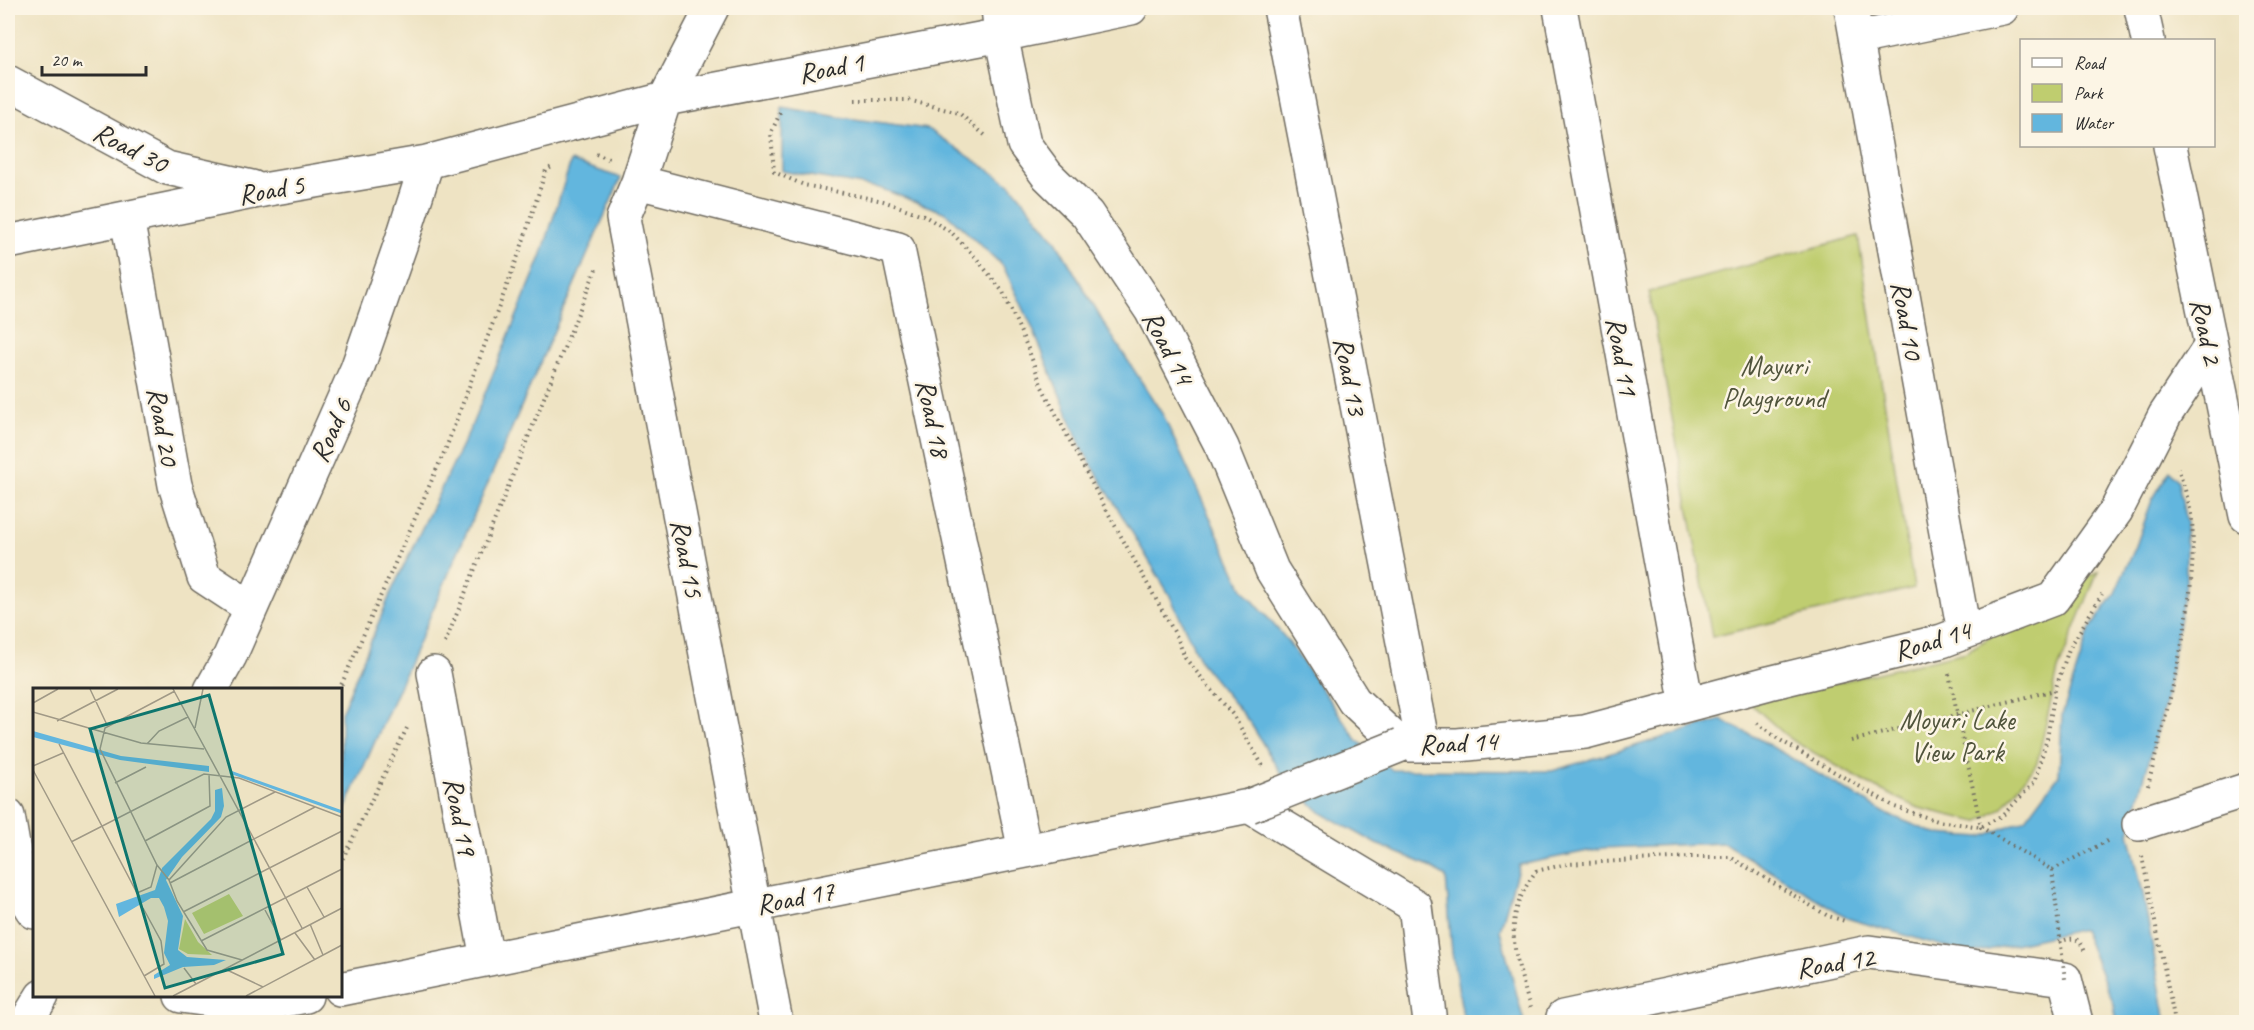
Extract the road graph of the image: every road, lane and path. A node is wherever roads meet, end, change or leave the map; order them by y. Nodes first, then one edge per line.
1 (712, 8) edge
2 (1131, 8) edge
3 (1280, 8) edge
4 (1560, 8) edge
5 (2002, 8) edge
6 (2142, 8) edge
7 (999, 21) edge
8 (1855, 23) edge
9 (2148, 39) edge
10 (8, 82) edge
11 (665, 99) junction
12 (782, 107) dead end
13 (533, 135) joint
14 (2170, 147) edge
15 (592, 153) dead end
16 (613, 160) dead end
17 (427, 162) junction
18 (555, 165) dead end
19 (638, 182) junction
20 (263, 190) junction
21 (127, 218) junction
22 (8, 242) edge
23 (600, 260) dead end
24 (2210, 346) junction
25 (2245, 502) edge
26 (251, 608) junction
27 (1953, 637) junction
28 (434, 673) junction
29 (212, 688) edge
30 (340, 688) edge
31 (2055, 690) dead end
32 (1687, 705) junction
33 (1851, 741) dead end
34 (1412, 745) junction
35 (1265, 769) dead end
36 (2247, 790) edge
37 (1249, 806) junction
38 (8, 816) edge
39 (2139, 825) joint
40 (1025, 851) junction
41 (342, 860) edge
42 (2052, 870) junction
43 (21, 894) edge
44 (754, 906) junction
45 (1850, 923) dead end
46 (2049, 945) dead end
47 (2086, 954) dead end
48 (487, 959) junction
49 (2065, 979) junction
50 (342, 988) edge
51 (41, 997) edge
52 (190, 997) edge
53 (301, 997) edge
54 (1531, 1012) dead end
55 (1563, 1017) dead end
56 (26, 1023) edge
57 (776, 1023) edge
58 (1430, 1023) edge
59 (2076, 1023) edge

1 - 11 street, Road 15
2 - 7 street, Road 1
3 - 34 street, Road 13
4 - 32 street, Road 11
5 - 8 street
6 - 9 street
7 - 11 street, Road 1
7 - 34 street, Road 14
8 - 27 street, Road 10
10 - 20 street, Road 30
11 - 13 street, Road 1
11 - 19 street, Road 15
12 - 35 path
13 - 17 street, Road 5
14 - 24 street, Road 2
15 - 16 path
17 - 20 street, Road 5
17 - 26 street, Road 6
18 - 30 path
19 - 40 street, Road 18
19 - 44 street, Road 15
20 - 21 street, Road 5
21 - 22 street, Road 5
21 - 26 street, Road 20
23 - 28 path
24 - 25 street, Road 2
24 - 27 street, Road 14
26 - 29 street, Road 6
27 - 32 street, Road 14
27 - 42 path
28 - 41 path
28 - 48 street, Road 19
31 - 33 path
32 - 34 street, Road 14
34 - 37 street, Road 17, bridge
36 - 39 street
37 - 40 street, Road 17
37 - 58 street
38 - 43 street
39 - 42 path
40 - 44 street, Road 17
42 - 49 path, bridge
44 - 48 street, Road 17
44 - 57 street, Road 15
45 - 54 path
46 - 47 path
48 - 50 street, Road 17
49 - 55 street, Road 12
49 - 59 street
51 - 56 street
52 - 53 street

